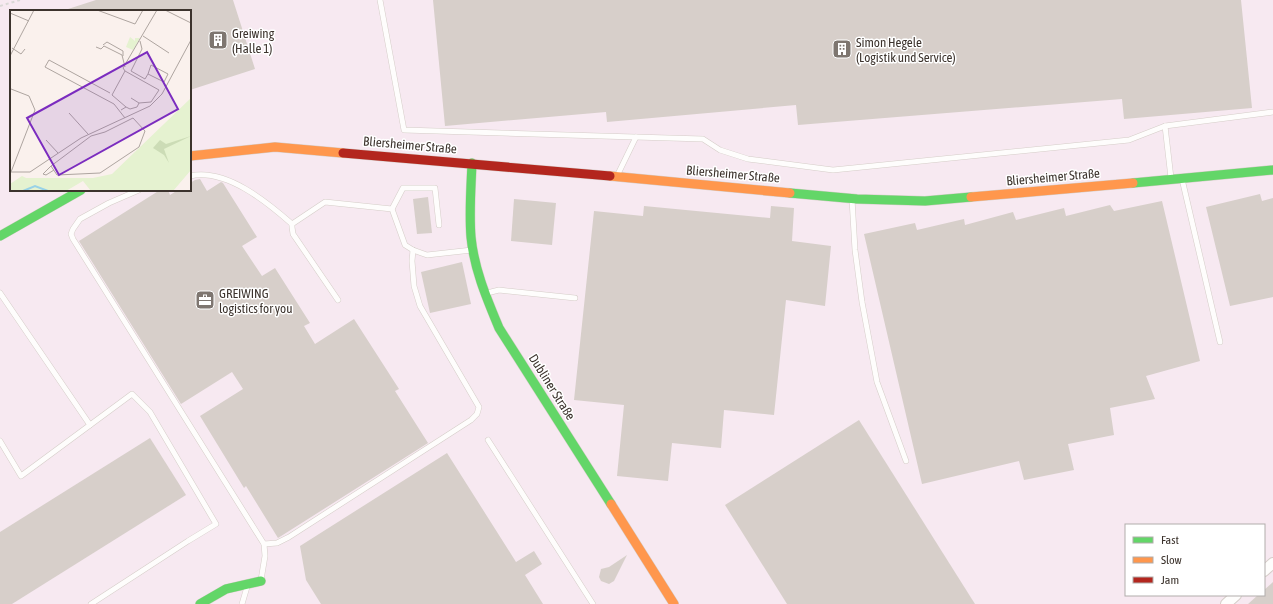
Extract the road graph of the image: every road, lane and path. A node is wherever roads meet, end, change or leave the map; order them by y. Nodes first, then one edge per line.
1 (20, 0) edge
2 (380, 0) edge
3 (0, 6) edge
4 (1273, 112) edge
5 (1165, 126) junction
6 (636, 137) junction
7 (191, 156) edge
8 (472, 163) junction
9 (1273, 170) edge
10 (191, 176) edge
11 (617, 177) junction
12 (1182, 178) junction
13 (1172, 179) junction
14 (79, 191) edge
15 (137, 191) edge
16 (852, 198) junction
17 (392, 209) junction
18 (292, 224) junction
19 (439, 225) dead end
20 (0, 236) edge
21 (413, 250) junction
22 (473, 250) junction
23 (0, 293) edge
24 (485, 293) junction
25 (575, 298) dead end
26 (338, 300) dead end
27 (1220, 342) dead end
28 (90, 425) junction
29 (488, 440) dead end
30 (0, 441) edge
31 (906, 461) dead end
32 (264, 544) junction
33 (1273, 564) edge
34 (1265, 570) edge
35 (261, 581) joint
36 (248, 584) junction
37 (1235, 596) edge
38 (91, 604) edge
39 (200, 604) edge
40 (242, 604) edge
41 (593, 604) edge
42 (674, 604) edge
43 (1226, 604) edge

1 - 3 path
2 - 6 lane
4 - 5 lane
5 - 6 lane
5 - 13 lane
6 - 11 lane
7 - 8 street, Bliersheimer Straße
8 - 11 street, Bliersheimer Straße
8 - 22 street, Dubliner Straße
9 - 12 street, Bliersheimer Straße
10 - 18 lane
11 - 16 street, Bliersheimer Straße
12 - 13 street, Bliersheimer Straße
12 - 27 lane
13 - 16 street, Bliersheimer Straße
14 - 20 street
15 - 32 lane
16 - 31 lane
17 - 18 lane
17 - 19 lane
17 - 21 lane
18 - 26 lane
21 - 22 lane
21 - 32 lane
22 - 24 street, Dubliner Straße
23 - 28 lane
24 - 25 lane
24 - 42 street, Dubliner Straße
28 - 30 lane
28 - 38 lane
29 - 41 lane
32 - 35 lane
33 - 34 street
35 - 36 street
36 - 39 street
36 - 40 lane
37 - 43 street

